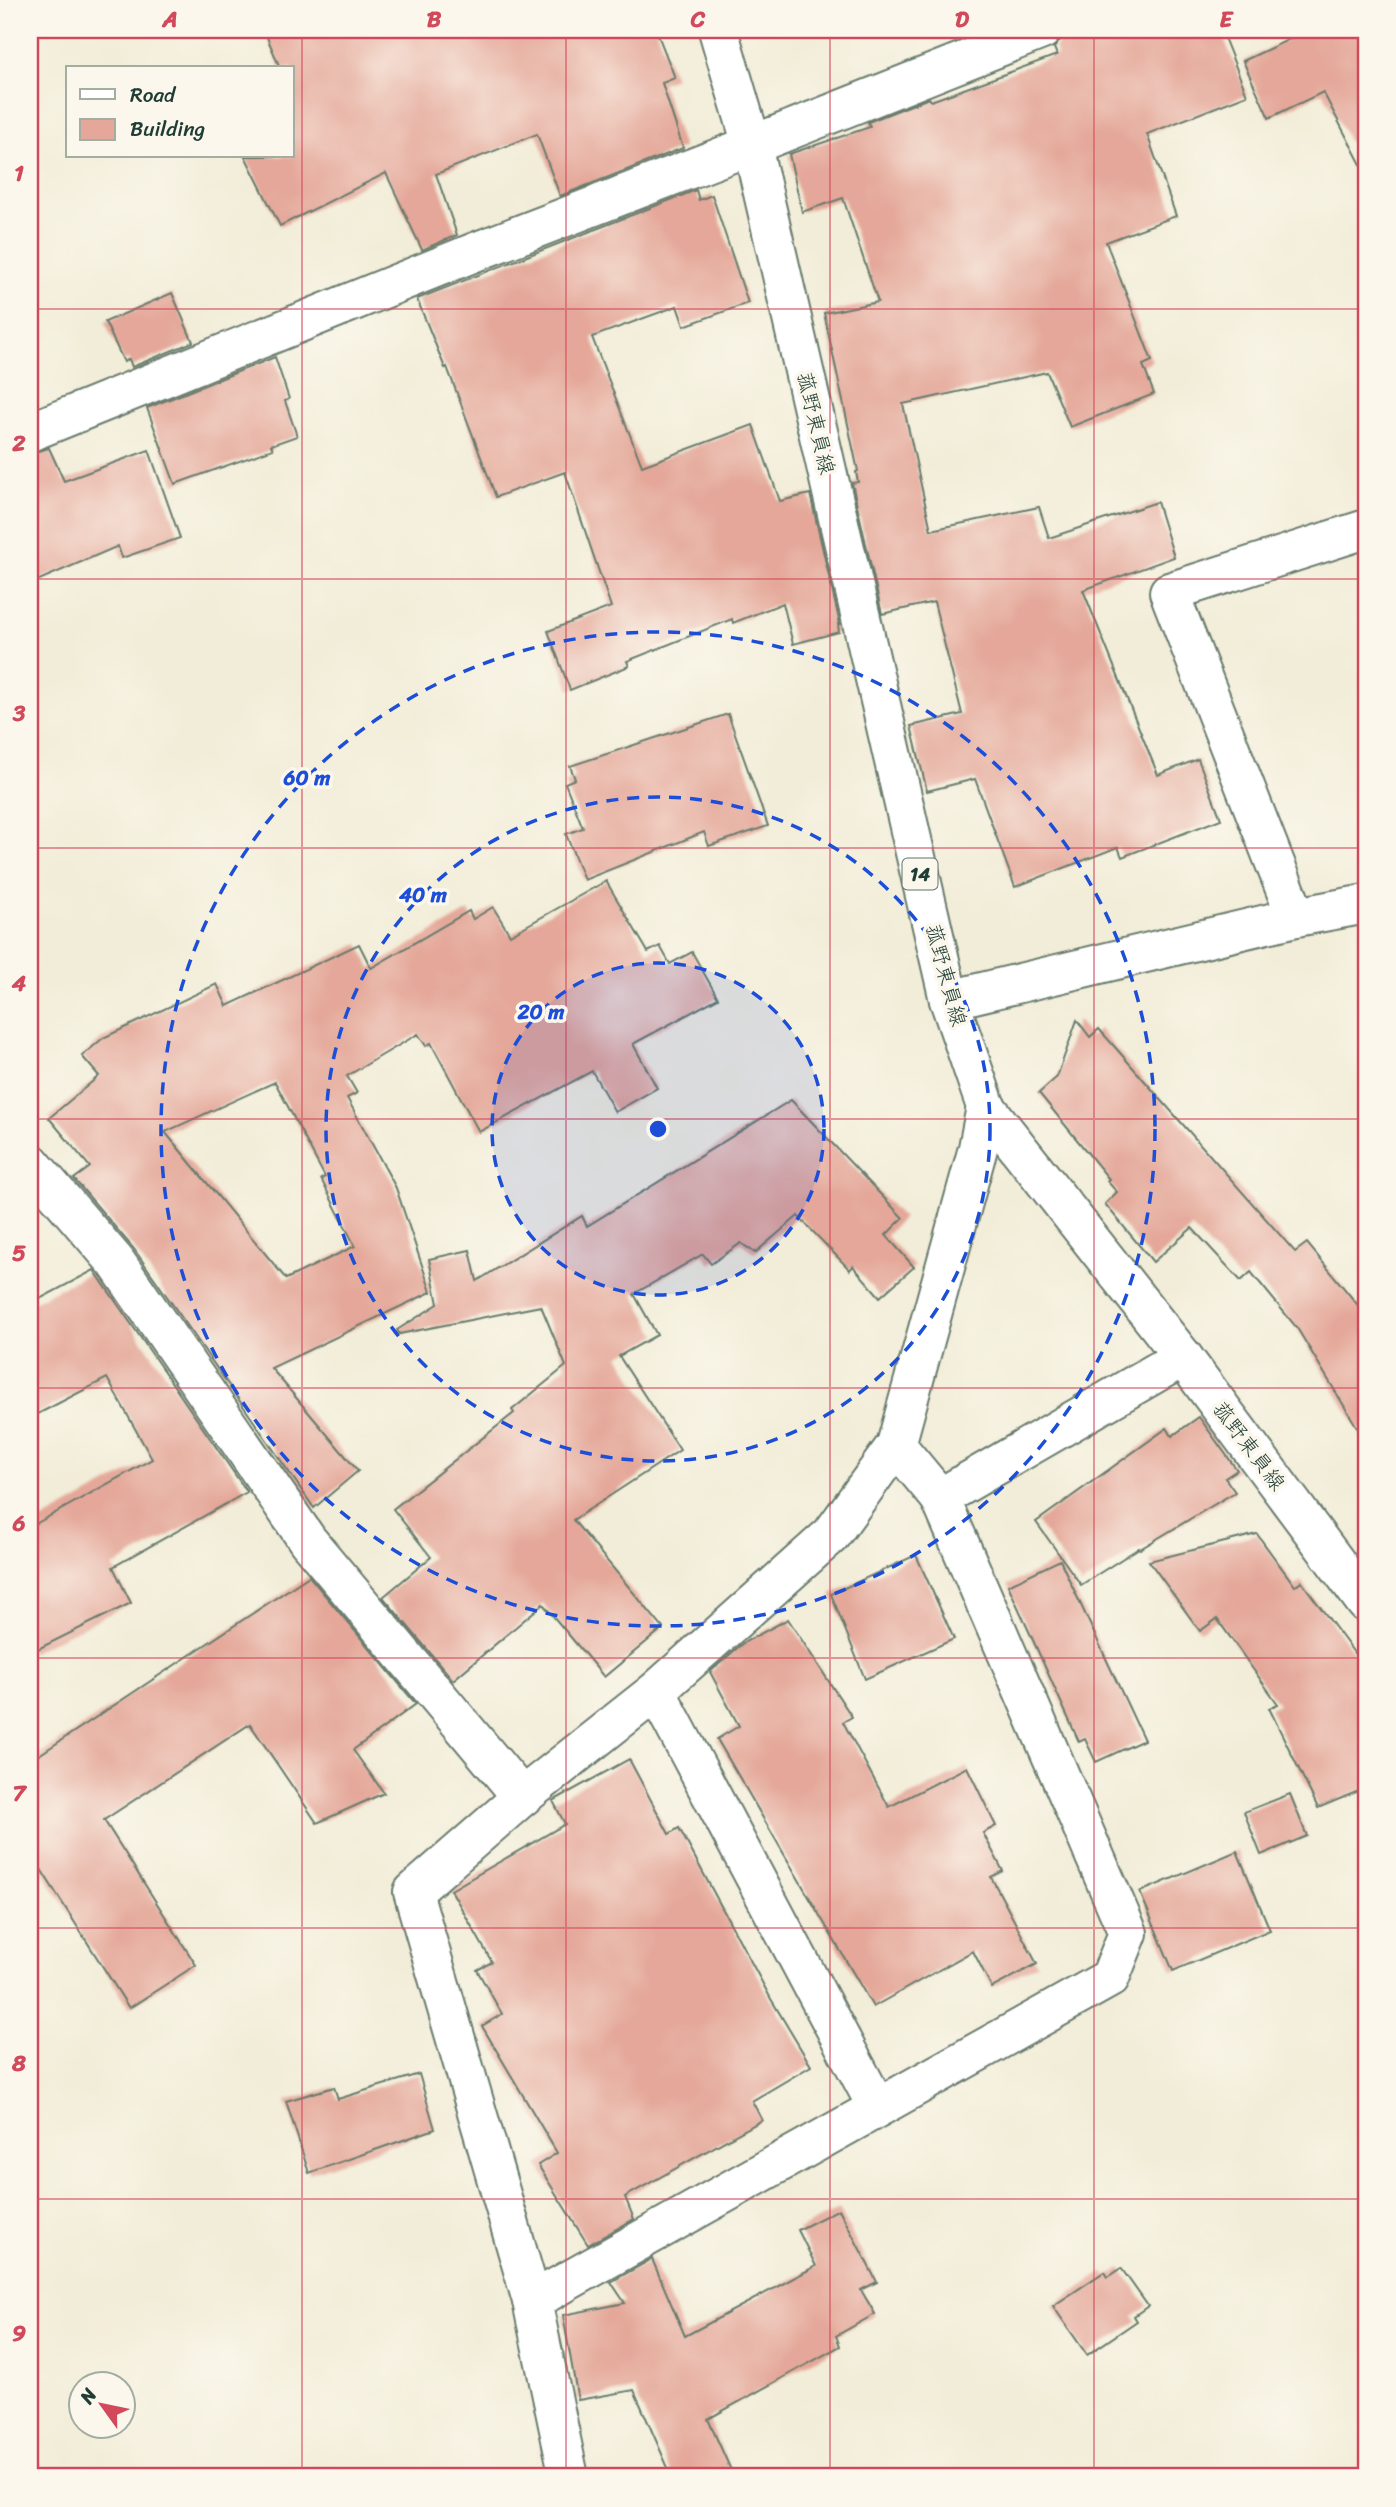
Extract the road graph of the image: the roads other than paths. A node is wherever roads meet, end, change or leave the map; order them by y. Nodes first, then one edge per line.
1 (718, 30) edge
2 (1042, 30) edge
3 (752, 145) junction
4 (30, 432) edge
5 (1366, 529) edge
6 (1366, 904) edge
7 (1296, 917) junction
8 (949, 1000) junction
9 (986, 1107) junction
10 (30, 1162) edge
11 (1183, 1357) junction
12 (896, 1445) junction
13 (940, 1497) junction
14 (1366, 1603) edge
15 (656, 1690) junction
16 (522, 1797) junction
17 (877, 2107) junction
18 (532, 2301) junction
19 (569, 2477) edge

1 - 3 street, 菰野東員線 / 14
2 - 3 street
3 - 4 street
3 - 8 street, 菰野東員線 / 14
5 - 7 street
6 - 7 street
7 - 8 street
8 - 9 street, 菰野東員線 / 14
9 - 11 street, 菰野東員線 / 14
9 - 12 street
10 - 16 street
11 - 13 street
11 - 14 street, 菰野東員線 / 14
12 - 13 street
12 - 15 street
13 - 17 street
15 - 16 street
15 - 17 street
16 - 18 street
17 - 18 street
18 - 19 street

